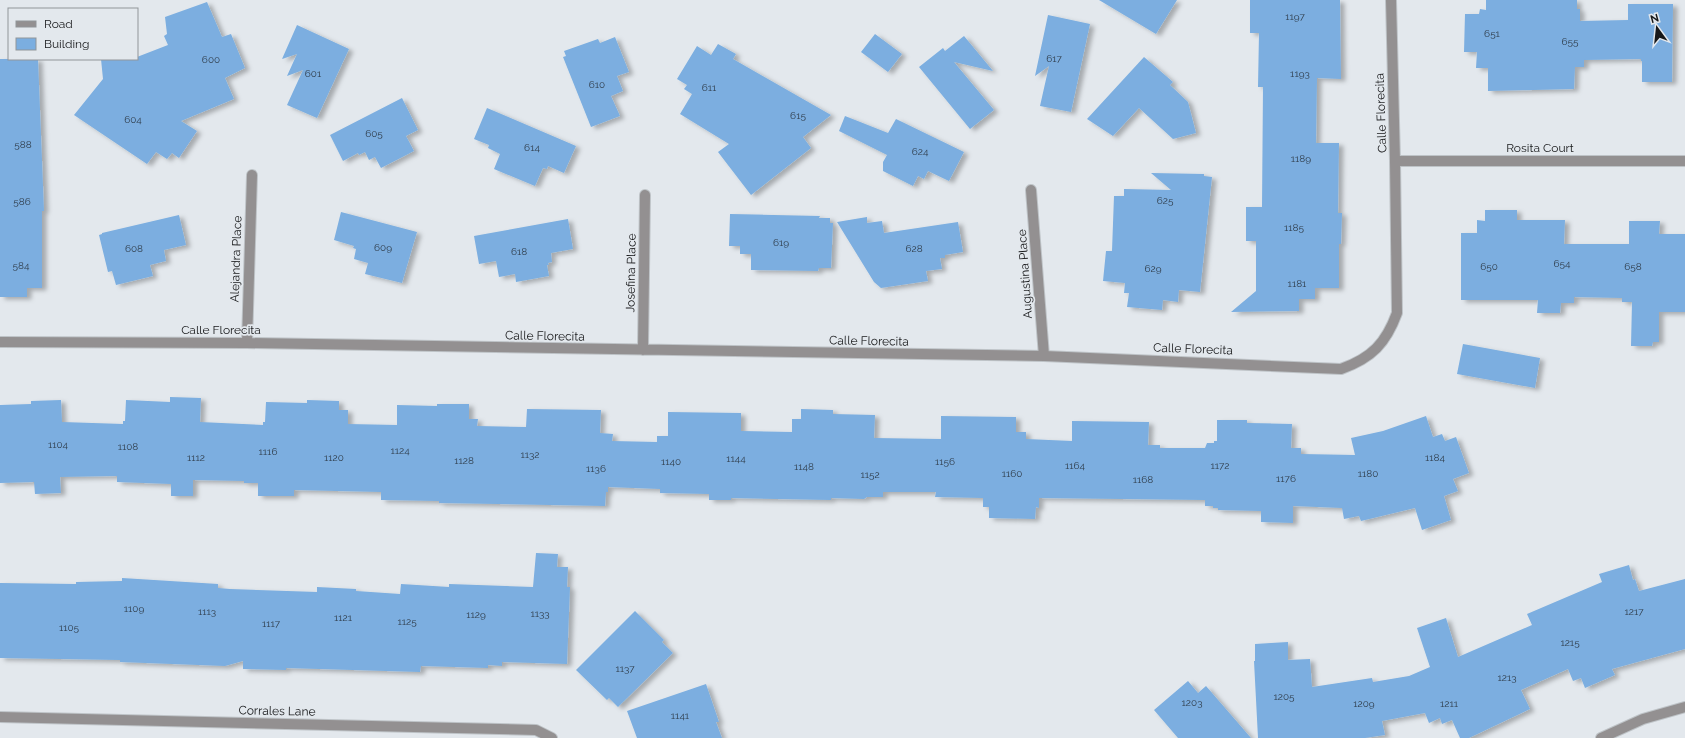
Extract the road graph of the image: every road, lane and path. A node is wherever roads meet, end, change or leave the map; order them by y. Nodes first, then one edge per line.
1 (1391, 0) edge
2 (1395, 161) junction
3 (1685, 161) edge
4 (252, 175) dead end
5 (1031, 190) dead end
6 (645, 195) dead end
7 (0, 342) edge
8 (247, 343) junction
9 (643, 350) junction
10 (1044, 356) junction
11 (1685, 707) edge
12 (0, 717) edge
13 (552, 738) edge
14 (1601, 738) edge

1 - 2 street, Calle Florecita
2 - 3 street, Rosita Court
2 - 10 street, Calle Florecita
4 - 8 street, Alejandra Place
5 - 10 street, Augustina Place
6 - 9 street, Josefina Place
7 - 8 street, Calle Florecita
8 - 9 street, Calle Florecita
9 - 10 street, Calle Florecita
11 - 14 street
12 - 13 street, Corrales Lane

